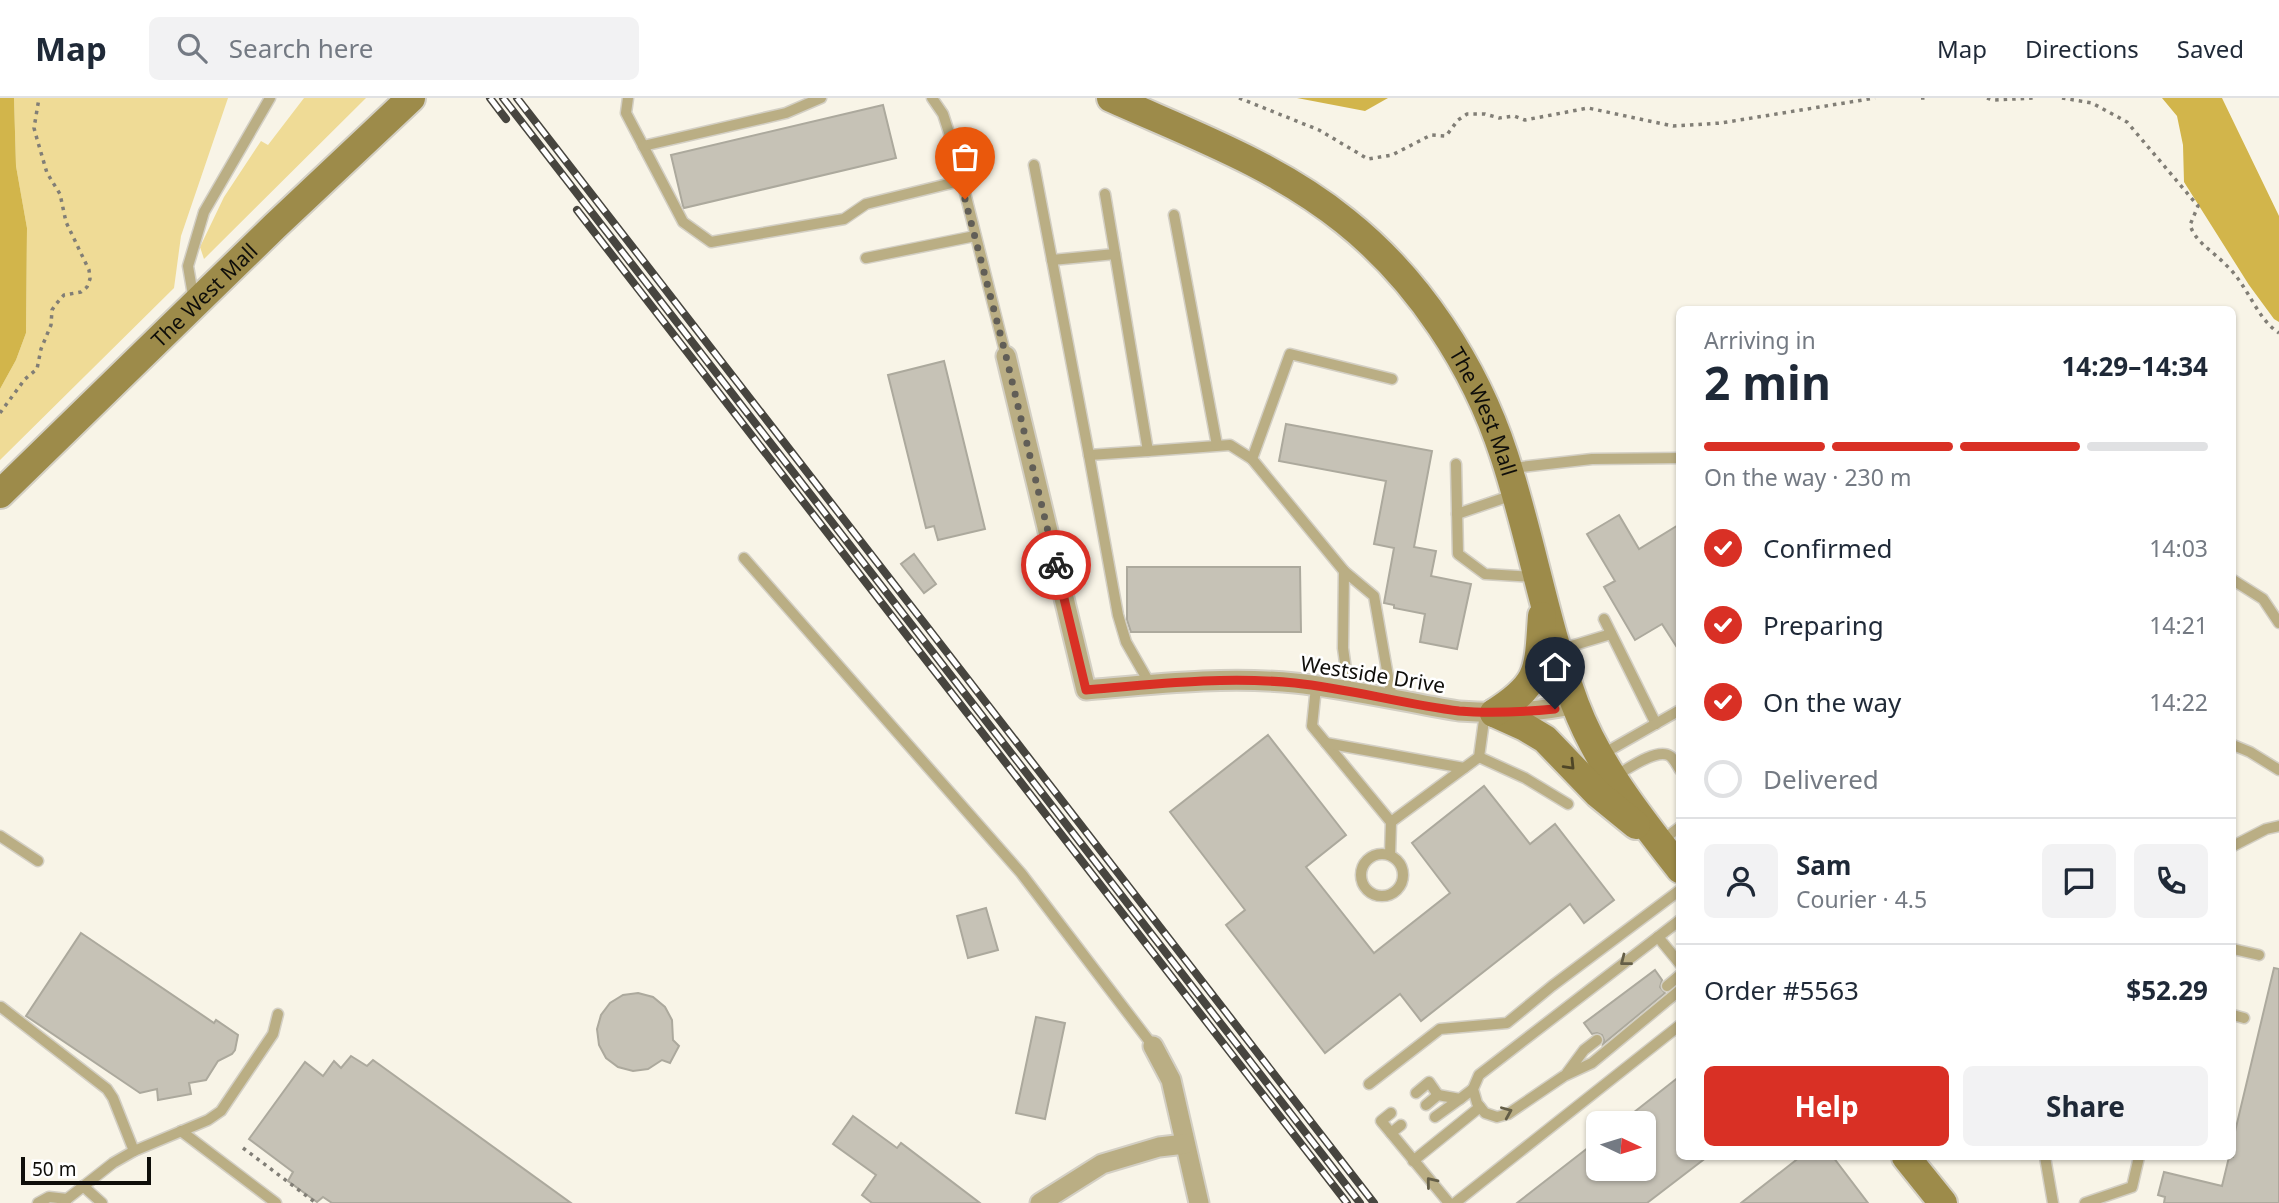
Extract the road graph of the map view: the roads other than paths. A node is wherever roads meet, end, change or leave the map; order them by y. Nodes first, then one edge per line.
1 (270, 98) edge
2 (411, 98) edge
3 (628, 98) edge
4 (821, 98) edge
5 (932, 98) edge
6 (1111, 98) edge
7 (643, 146) junction
8 (1034, 165) dead end
9 (960, 181) junction
10 (1105, 194) dead end
11 (1174, 215) dead end
12 (975, 236) junction
13 (1115, 254) junction
14 (866, 258) dead end
15 (1052, 261) junction
16 (195, 304) junction
17 (1006, 356) joint
18 (1392, 379) dead end
19 (1217, 445) junction
20 (1148, 452) junction
21 (1089, 455) junction
22 (1252, 458) junction
23 (1676, 458) edge
24 (1456, 464) dead end
25 (1512, 481) junction
26 (0, 494) edge
27 (1457, 514) junction
28 (744, 558) dead end
29 (1344, 570) junction
30 (2236, 582) edge
31 (1539, 589) junction
32 (1604, 619) dead end
33 (2279, 623) edge
34 (1611, 634) junction
35 (1558, 650) junction
36 (1150, 684) junction
37 (1316, 687) junction
38 (1349, 692) junction
39 (1392, 699) junction
40 (1575, 704) junction
41 (1676, 712) edge
42 (1490, 713) junction
43 (1656, 724) junction
44 (1326, 743) junction
45 (2236, 746) edge
46 (1479, 757) junction
47 (1676, 764) edge
48 (1606, 766) junction
49 (1464, 768) junction
50 (2279, 770) edge
51 (1568, 804) dead end
52 (1391, 822) junction
53 (2279, 826) edge
54 (0, 836) edge
55 (2236, 844) edge
56 (1671, 846) edge
57 (1390, 855) junction
58 (38, 861) dead end
59 (1676, 894) edge
60 (1676, 923) edge
61 (1658, 937) junction
62 (2236, 950) edge
63 (2259, 955) dead end
64 (1676, 959) edge
65 (1676, 978) edge
66 (1667, 986) dead end
67 (1676, 993) edge
68 (1, 1007) edge
69 (278, 1014) dead end
70 (1676, 1028) edge
71 (1597, 1040) dead end
72 (1153, 1046) joint
73 (1564, 1076) junction
74 (1368, 1084) dead end
75 (1473, 1089) junction
76 (1416, 1093) dead end
77 (1438, 1095) junction
78 (1460, 1098) junction
79 (1426, 1105) dead end
80 (1480, 1107) junction
81 (1391, 1113) dead end
82 (1435, 1117) dead end
83 (1401, 1125) dead end
84 (181, 1132) junction
85 (1391, 1133) junction
86 (1410, 1138) dead end
87 (1185, 1144) junction
88 (1400, 1145) junction
89 (134, 1151) junction
90 (1908, 1160) edge
91 (2046, 1160) edge
92 (2138, 1160) edge
93 (1413, 1161) junction
94 (83, 1186) junction
95 (66, 1201) edge
96 (38, 1203) edge
97 (102, 1203) edge
98 (276, 1203) edge
99 (1040, 1203) edge
100 (1199, 1203) edge
101 (1449, 1203) edge
102 (1455, 1203) edge
103 (1943, 1203) edge
104 (2053, 1203) edge
105 (2085, 1203) edge

1 - 16 lane
2 - 16 main road, The West Mall
3 - 7 lane
4 - 7 lane
5 - 9 lane
6 - 25 main road, The West Mall
7 - 9 lane
8 - 15 lane
9 - 12 lane
10 - 13 lane
11 - 19 lane
12 - 14 lane
12 - 17 lane
13 - 15 lane
13 - 20 lane
15 - 21 lane
16 - 26 main road, The West Mall
17 - 36 street, Westside Drive
18 - 22 lane
19 - 20 lane
19 - 22 lane
20 - 21 lane
21 - 36 lane
22 - 29 lane
23 - 25 lane
24 - 27 lane
25 - 27 lane
25 - 31 main road, The West Mall
27 - 31 lane
28 - 72 lane
29 - 38 lane
29 - 39 lane
30 - 33 lane
31 - 35 main road, The West Mall
31 - 42 main road
32 - 34 lane
34 - 35 lane
34 - 43 lane
35 - 40 main road, The West Mall
36 - 37 street, Westside Drive
37 - 38 street, Westside Drive
37 - 44 lane
38 - 39 street, Westside Drive
39 - 42 street, Westside Drive
40 - 42 street, Westside Drive
40 - 48 main road, The West Mall
41 - 43 lane
42 - 46 lane
42 -> 56 main road
43 - 48 lane
44 - 49 lane
44 - 52 lane
45 - 50 lane
46 - 49 lane
46 - 51 lane
47 - 48 lane
48 - 56 main road, The West Mall
49 - 52 lane
52 - 57 lane
53 - 55 lane
54 - 58 lane
57 - 57 lane
59 - 74 lane
60 - 61 lane
61 - 64 lane
61 -> 75 lane
62 - 63 lane
65 - 66 lane
67 - 73 lane
68 - 89 lane
69 - 84 lane
70 - 102 lane
71 - 73 lane
72 - 87 street
80 -> 73 lane
75 - 78 lane
75 - 80 lane
76 - 77 lane
77 - 78 lane
77 - 79 lane
78 - 82 lane
80 - 93 lane
81 - 85 lane
83 - 85 lane
84 - 89 lane
84 - 98 lane
85 - 88 lane
86 - 88 lane
87 - 99 street
87 - 100 street
88 - 93 lane
89 - 94 lane
90 - 103 main road
91 - 104 lane
92 - 105 lane
101 -> 93 lane
94 - 95 lane
94 - 97 lane
95 - 96 lane

